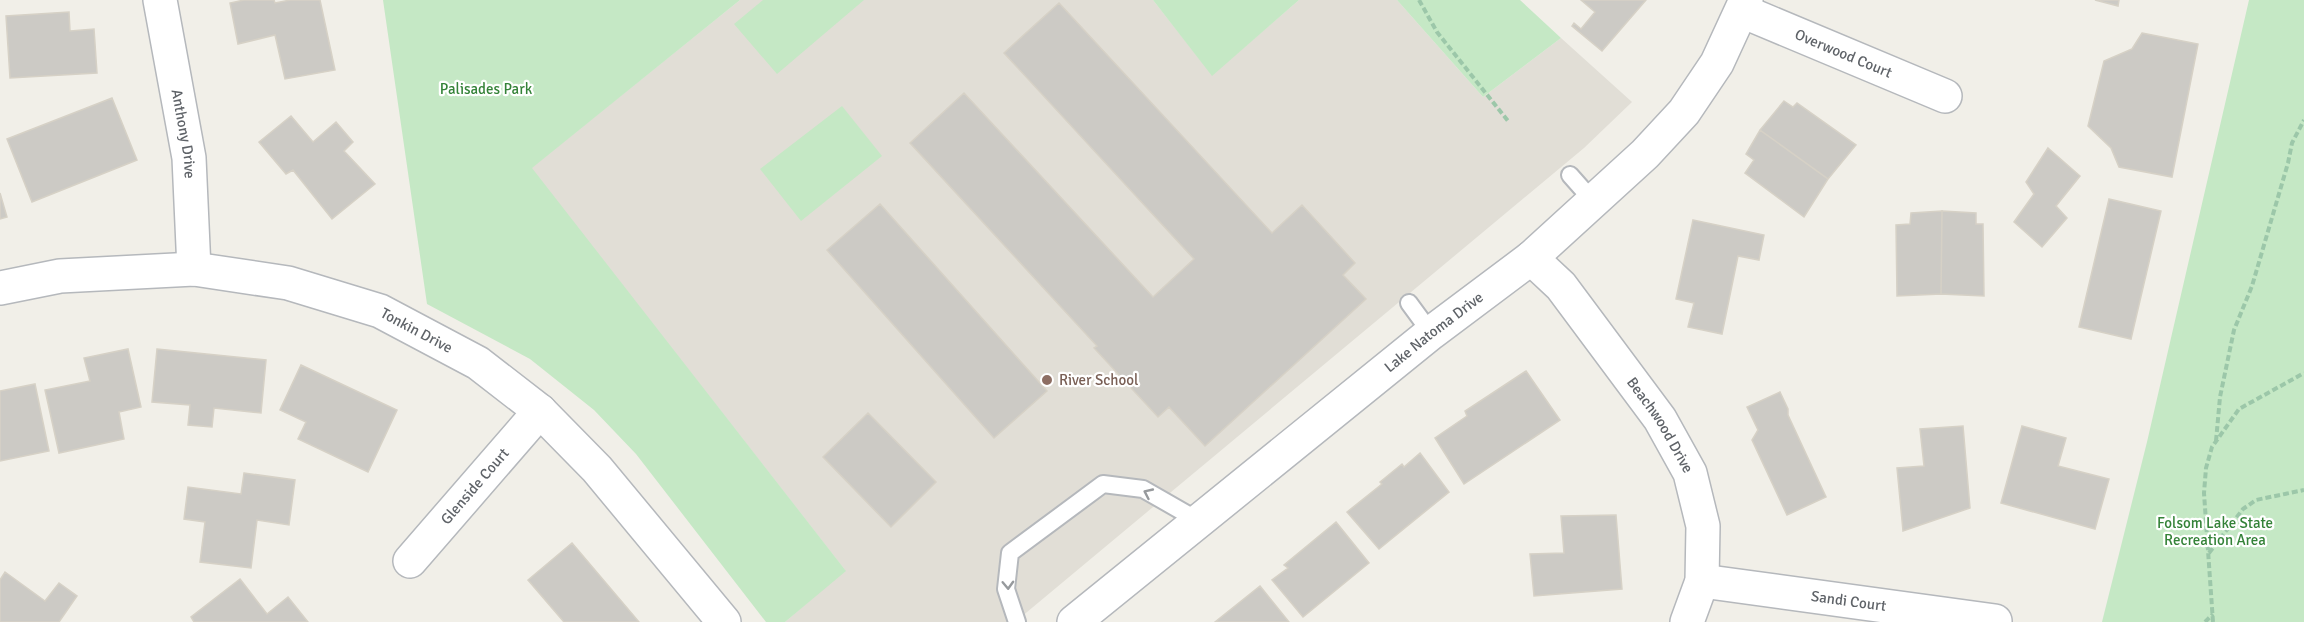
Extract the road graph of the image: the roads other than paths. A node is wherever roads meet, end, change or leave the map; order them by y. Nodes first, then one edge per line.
1 (160, 0) edge
2 (1744, 5) edge
3 (1945, 96) dead end
4 (1569, 175) dead end
5 (1593, 201) junction
6 (1532, 258) junction
7 (194, 269) junction
8 (0, 288) edge
9 (1408, 303) dead end
10 (1431, 333) junction
11 (540, 411) junction
12 (1200, 520) junction
13 (410, 561) dead end
14 (1702, 580) junction
15 (1995, 621) edge
16 (724, 622) edge
17 (1017, 622) edge
18 (1074, 622) edge
19 (1687, 622) edge

1 - 7 street, Anthony Drive
2 - 3 street, Overwood Court
2 - 5 street, Lake Natoma Drive
4 - 5 lane
5 - 6 street, Lake Natoma Drive
6 - 10 street, Lake Natoma Drive
6 - 14 street, Beachwood Drive
7 - 8 street, Tonkin Drive
7 - 11 street, Tonkin Drive
9 - 10 lane
10 - 12 street, Lake Natoma Drive
11 - 13 street, Glenside Court
11 - 16 street, Tonkin Drive
12 -> 17 lane
12 - 18 street, Lake Natoma Drive
14 - 15 street, Sandi Court
14 - 19 street, Beachwood Drive

